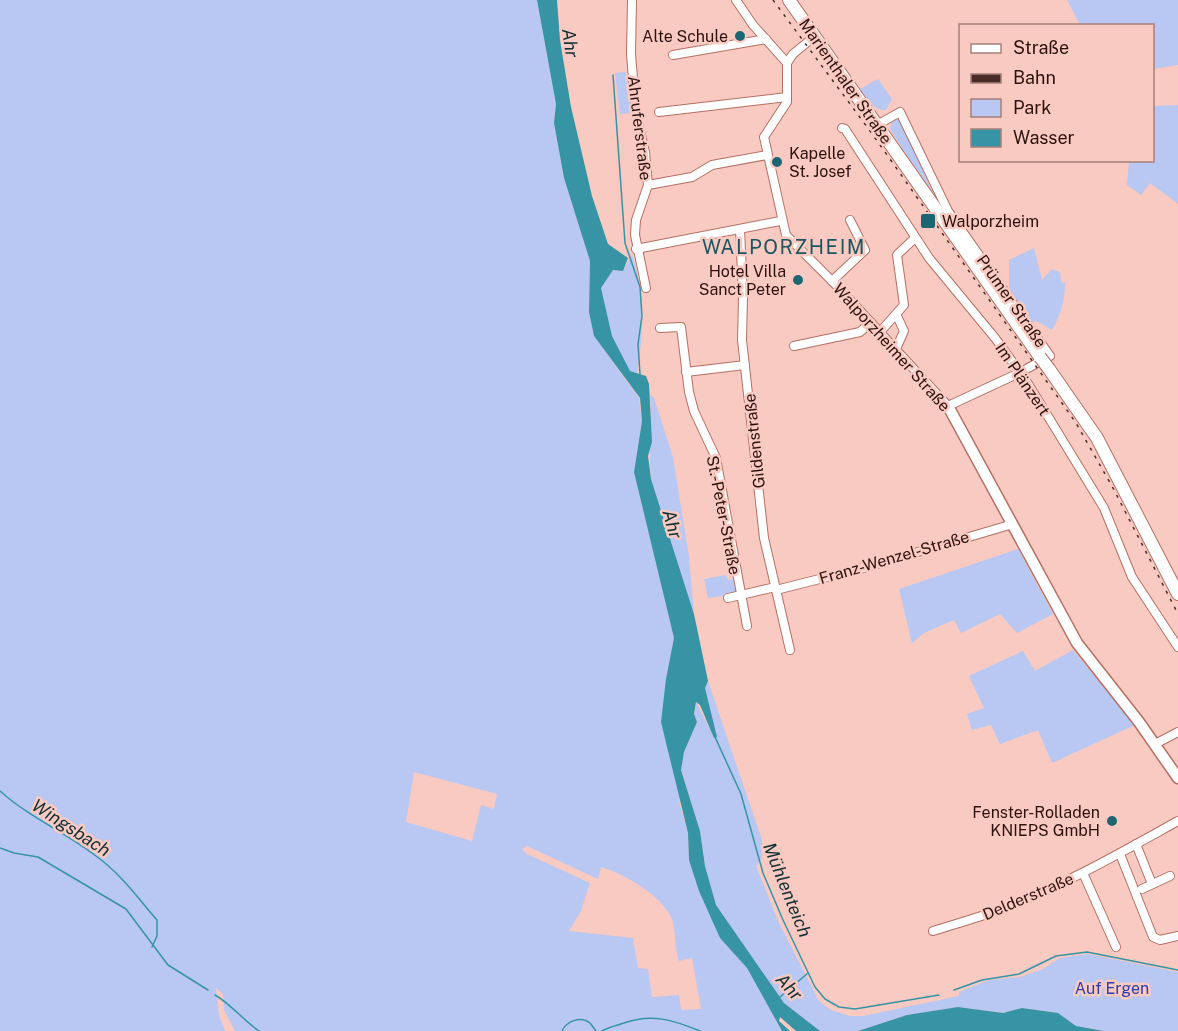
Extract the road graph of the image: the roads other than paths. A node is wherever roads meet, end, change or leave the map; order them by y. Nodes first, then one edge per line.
1 (632, 0) edge
2 (736, 0) edge
3 (789, 0) edge
4 (815, 36) junction
5 (766, 39) junction
6 (672, 55) dead end
7 (787, 63) junction
8 (787, 97) junction
9 (659, 112) dead end
10 (877, 125) junction
11 (842, 128) dead end
12 (767, 155) junction
13 (648, 184) junction
14 (850, 220) dead end
15 (780, 221) junction
16 (740, 229) junction
17 (915, 238) junction
18 (642, 249) junction
19 (832, 281) junction
20 (646, 288) dead end
21 (897, 316) junction
22 (871, 322) junction
23 (660, 328) dead end
24 (880, 332) junction
25 (794, 346) dead end
26 (896, 349) junction
27 (1045, 356) junction
28 (745, 365) junction
29 (686, 372) junction
30 (1019, 374) junction
31 (948, 406) junction
32 (1012, 524) junction
33 (776, 588) junction
34 (1178, 594) edge
35 (740, 595) junction
36 (728, 598) dead end
37 (747, 626) dead end
38 (1178, 646) edge
39 (790, 651) dead end
40 (1178, 732) edge
41 (1155, 744) junction
42 (1178, 778) edge
43 (1178, 821) edge
44 (1136, 844) junction
45 (1119, 854) junction
46 (1083, 873) junction
47 (1170, 876) dead end
48 (1152, 884) junction
49 (1142, 889) dead end
50 (933, 931) dead end
51 (1176, 938) edge
52 (1116, 947) dead end

1 - 13 street, Ahruferstraße
2 - 5 street
3 - 4 main road, Marienthaler Straße
4 - 7 street
4 - 10 main road, Marienthaler Straße
5 - 6 street
5 - 7 street
7 - 8 street, Walporzheimer Straße
8 - 9 street
8 - 12 street, Walporzheimer Straße
10 - 27 main road, Marienthaler Straße
10 - 27 street, Prümer Straße
11 - 17 street, Im Plänzert
12 - 13 street
12 - 15 street, Walporzheimer Straße
13 - 18 street, Ahruferstraße
14 - 19 street
15 - 16 street
15 - 19 street, Walporzheimer Straße
16 - 18 street
16 - 28 street, Gildenstraße
17 - 21 street
17 - 30 street, Im Plänzert
18 - 20 street, Ahruferstraße
19 - 22 street, Walporzheimer Straße
21 - 24 street
21 - 26 street
22 - 24 street, Walporzheimer Straße
22 - 25 street
23 - 29 street, St.-Peter-Straße
24 - 26 street, Walporzheimer Straße
26 - 31 street, Walporzheimer Straße
27 - 30 street
27 - 34 main road, Marienthaler Straße, bridge
28 - 29 street
28 - 33 street, Gildenstraße
29 - 35 street, St.-Peter-Straße
30 - 31 street
30 - 38 street, Im Plänzert
31 - 32 street, Walporzheimer Straße
32 - 33 street, Franz-Wenzel-Straße
32 - 41 street, Walporzheimer Straße
33 - 35 street, Franz-Wenzel-Straße
33 - 39 street, Gildenstraße
35 - 36 street, Franz-Wenzel-Straße
35 - 37 street, St.-Peter-Straße
40 - 41 street
41 - 42 street, Walporzheimer Straße
43 - 44 street, Delderstraße
44 - 45 street, Delderstraße
44 - 48 street
45 - 46 street, Delderstraße
45 - 51 street
46 - 50 street, Delderstraße
46 - 52 street
47 - 48 street
48 - 49 street

